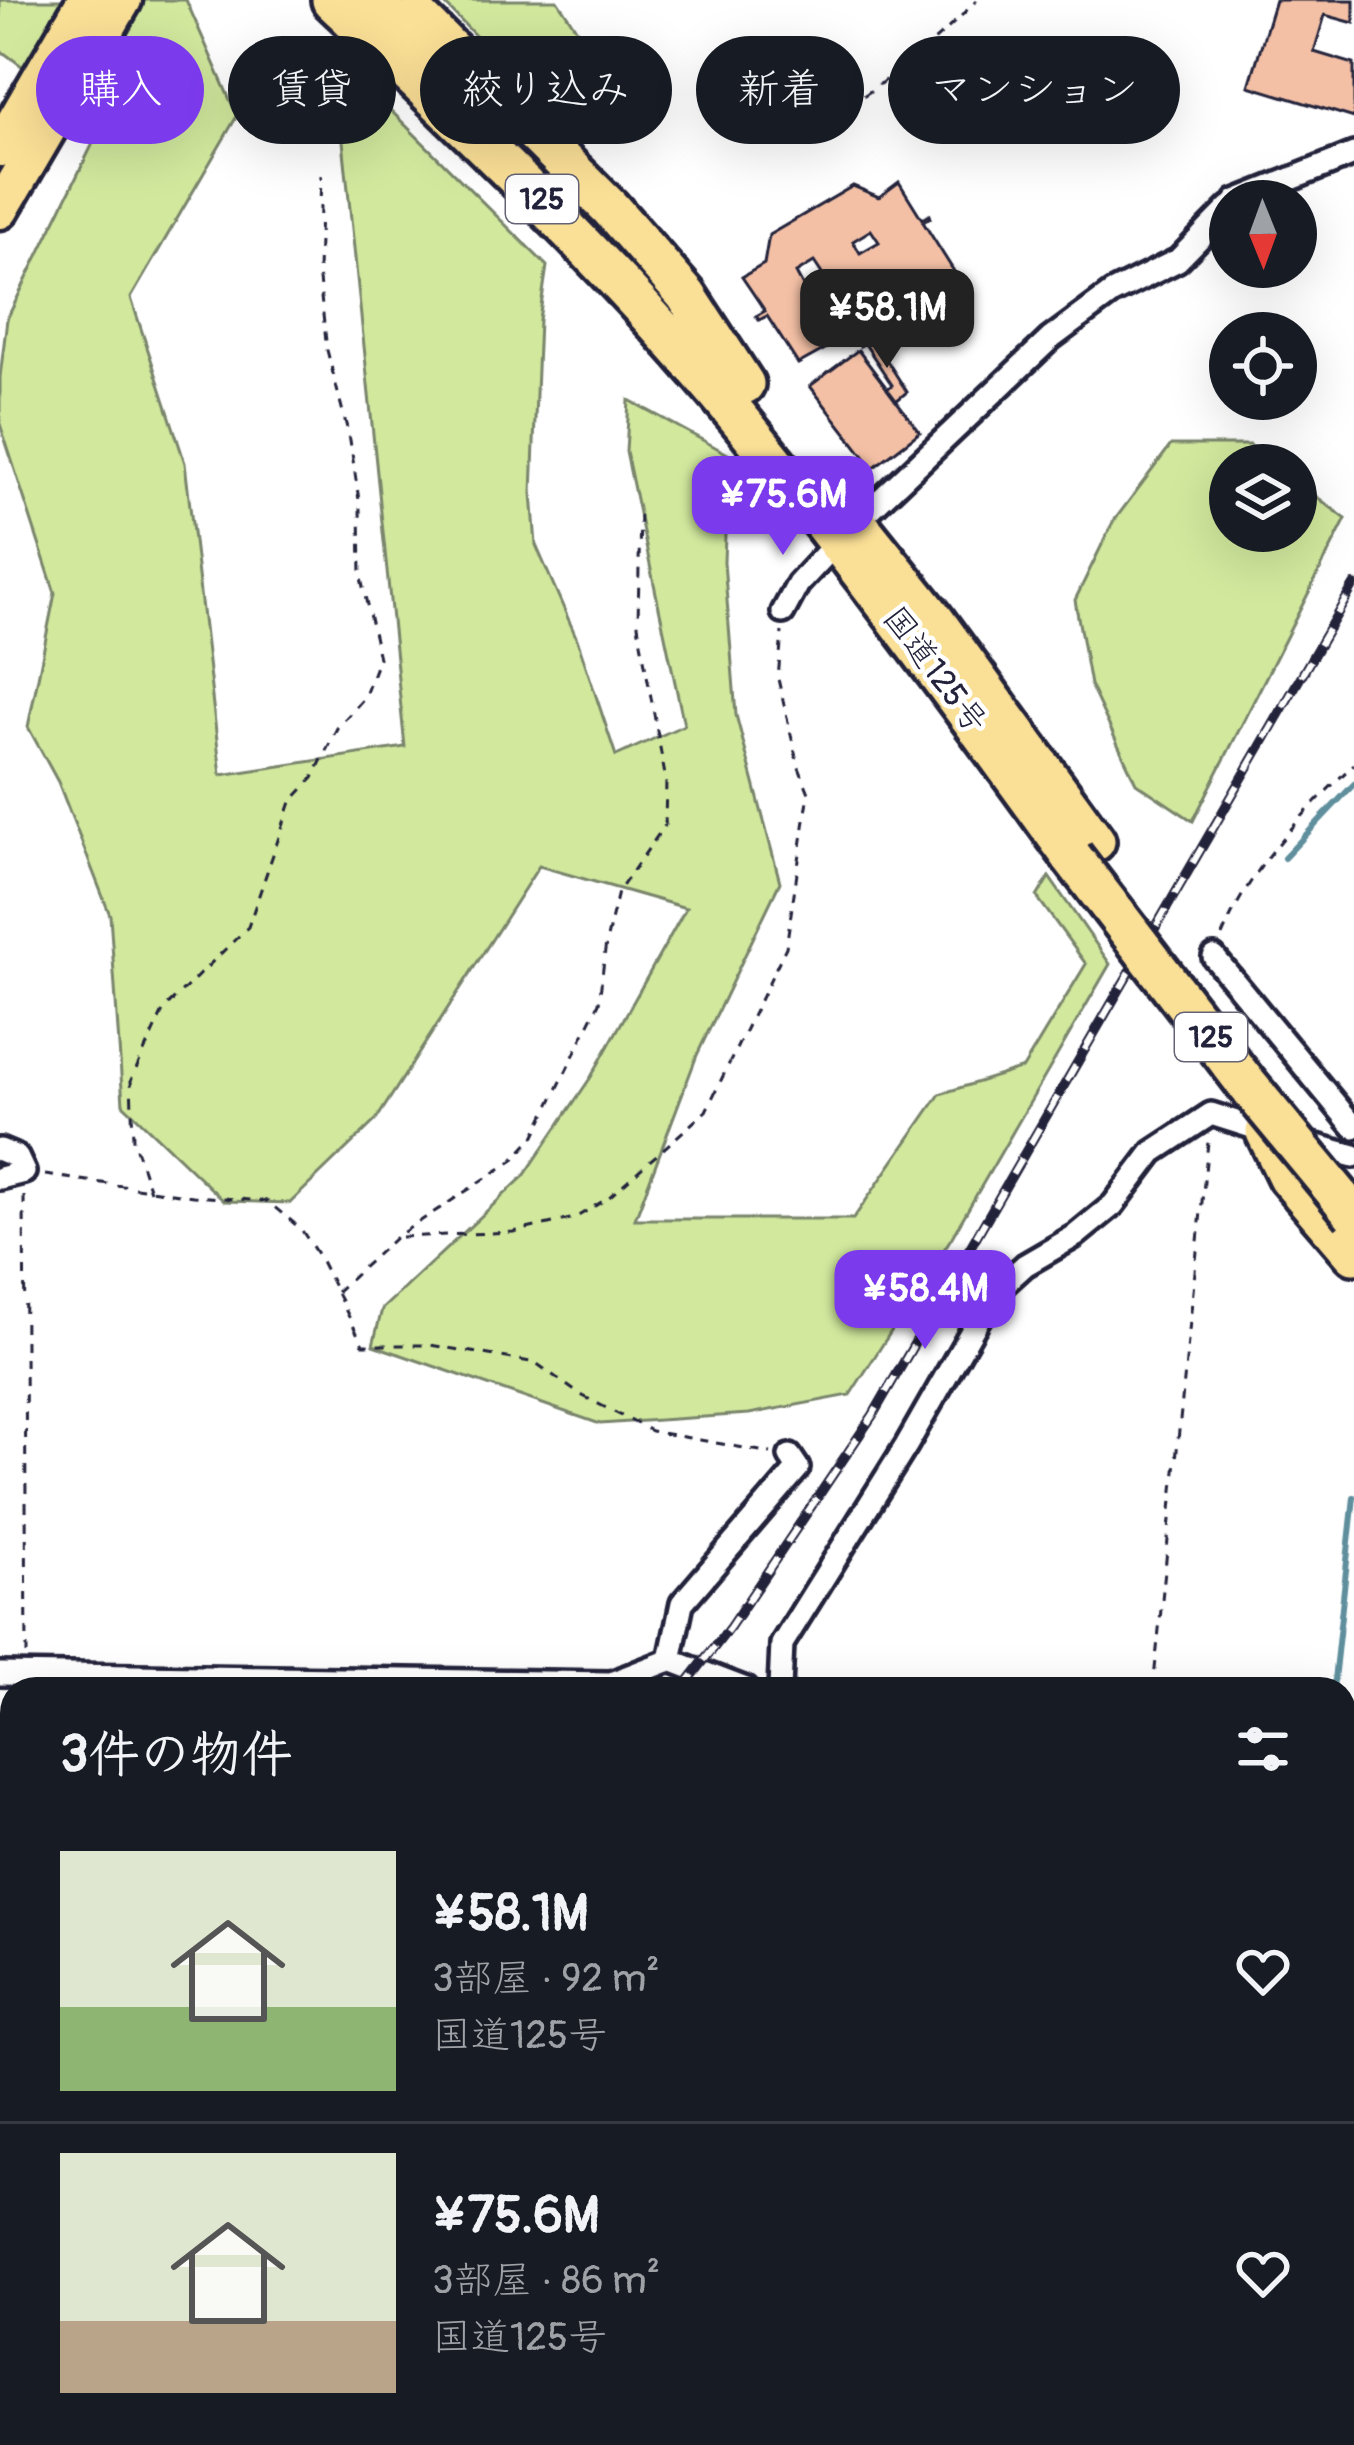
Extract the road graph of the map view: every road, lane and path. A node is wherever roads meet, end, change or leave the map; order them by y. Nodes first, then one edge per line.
1 (86, 0) edge
2 (122, 0) edge
3 (310, 0) edge
4 (332, 0) edge
5 (372, 0) edge
6 (400, 0) edge
7 (977, 0) edge
8 (864, 96) edge
9 (0, 148) edge
10 (1354, 154) edge
11 (321, 175) dead end
12 (1291, 180) edge
13 (0, 210) edge
14 (1209, 228) edge
15 (740, 399) junction
16 (640, 506) dead end
17 (847, 532) junction
18 (783, 612) joint
19 (1354, 764) edge
20 (1084, 849) junction
21 (1214, 957) joint
22 (1209, 1053) dead end
23 (1211, 1114) junction
24 (1354, 1127) edge
25 (1266, 1132) junction
26 (0, 1150) edge
27 (1354, 1156) edge
28 (24, 1172) junction
29 (1354, 1173) edge
30 (0, 1178) edge
31 (150, 1191) junction
32 (1354, 1214) edge
33 (396, 1237) junction
34 (1354, 1253) edge
35 (335, 1294) junction
36 (790, 1456) joint
37 (670, 1660) junction
38 (27, 1677) edge
39 (626, 1677) edge
40 (715, 1677) edge
41 (781, 1677) edge
42 (1154, 1677) edge

1 - 9 main road
2 - 13 main road
3 - 15 highway
4 - 15 highway, 国道125号 / 125
5 - 15 highway, 国道125号 / 125
6 - 15 highway
7 - 8 path
10 - 12 street
11 - 31 path
14 - 17 street
15 - 17 highway, 国道125号 / 125
16 - 33 path
17 - 18 street
17 - 20 highway, 国道125号 / 125
18 - 33 path
19 - 21 path
20 - 29 highway, 国道125号 / 125
20 - 32 highway, 国道125号 / 125, bridge
21 - 24 street
22 - 25 street
23 - 25 street
23 - 41 street
23 - 42 path
25 - 27 street
25 - 34 highway
26 - 28 street
28 - 30 street
28 - 31 path
28 - 38 path
31 - 35 path
33 - 35 path
35 - 36 path
36 - 37 street
37 - 39 street
37 - 40 street

